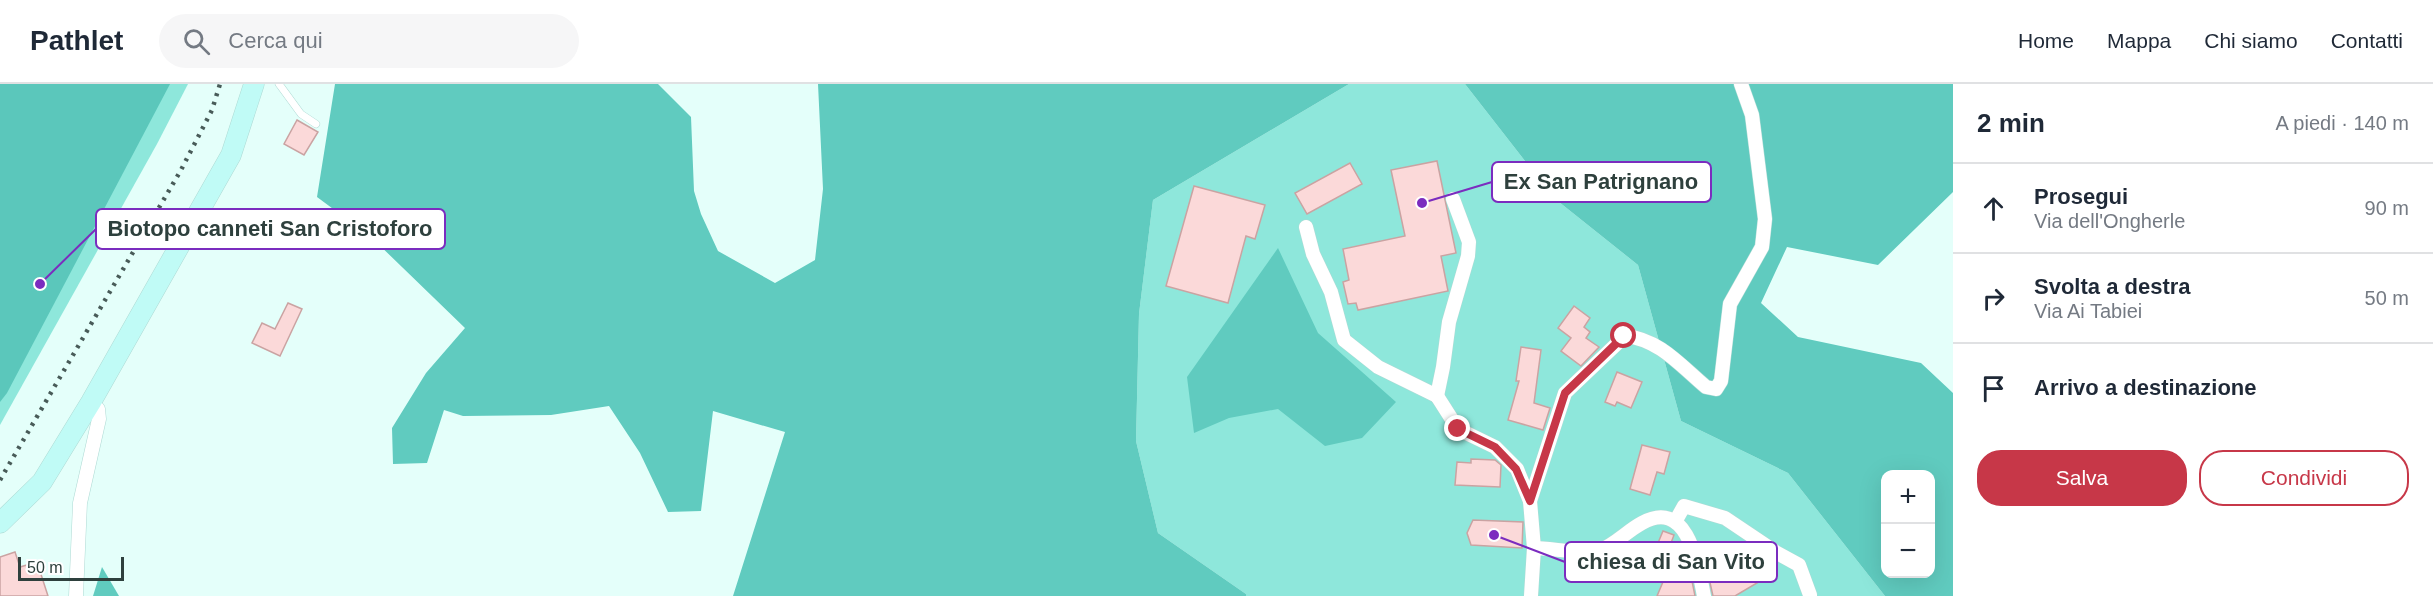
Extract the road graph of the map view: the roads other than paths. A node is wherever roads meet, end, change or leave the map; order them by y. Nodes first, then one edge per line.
1 (254, 84) edge
2 (279, 84) edge
3 (1741, 84) edge
4 (316, 124) dead end
5 (1453, 199) dead end
6 (1306, 227) dead end
7 (1437, 396) junction
8 (91, 402) junction
9 (1530, 501) junction
10 (1675, 522) junction
11 (1, 523) edge
12 (1534, 548) junction
13 (1810, 595) edge
14 (76, 596) edge
15 (1532, 596) edge
16 (1704, 596) edge

1 - 8 main road
2 - 4 lane
3 - 9 street
5 - 7 street
6 - 7 street
7 - 9 street
8 - 11 main road
8 - 14 street
9 - 12 street
10 - 12 street
10 - 13 street
10 - 16 street
12 - 15 street

